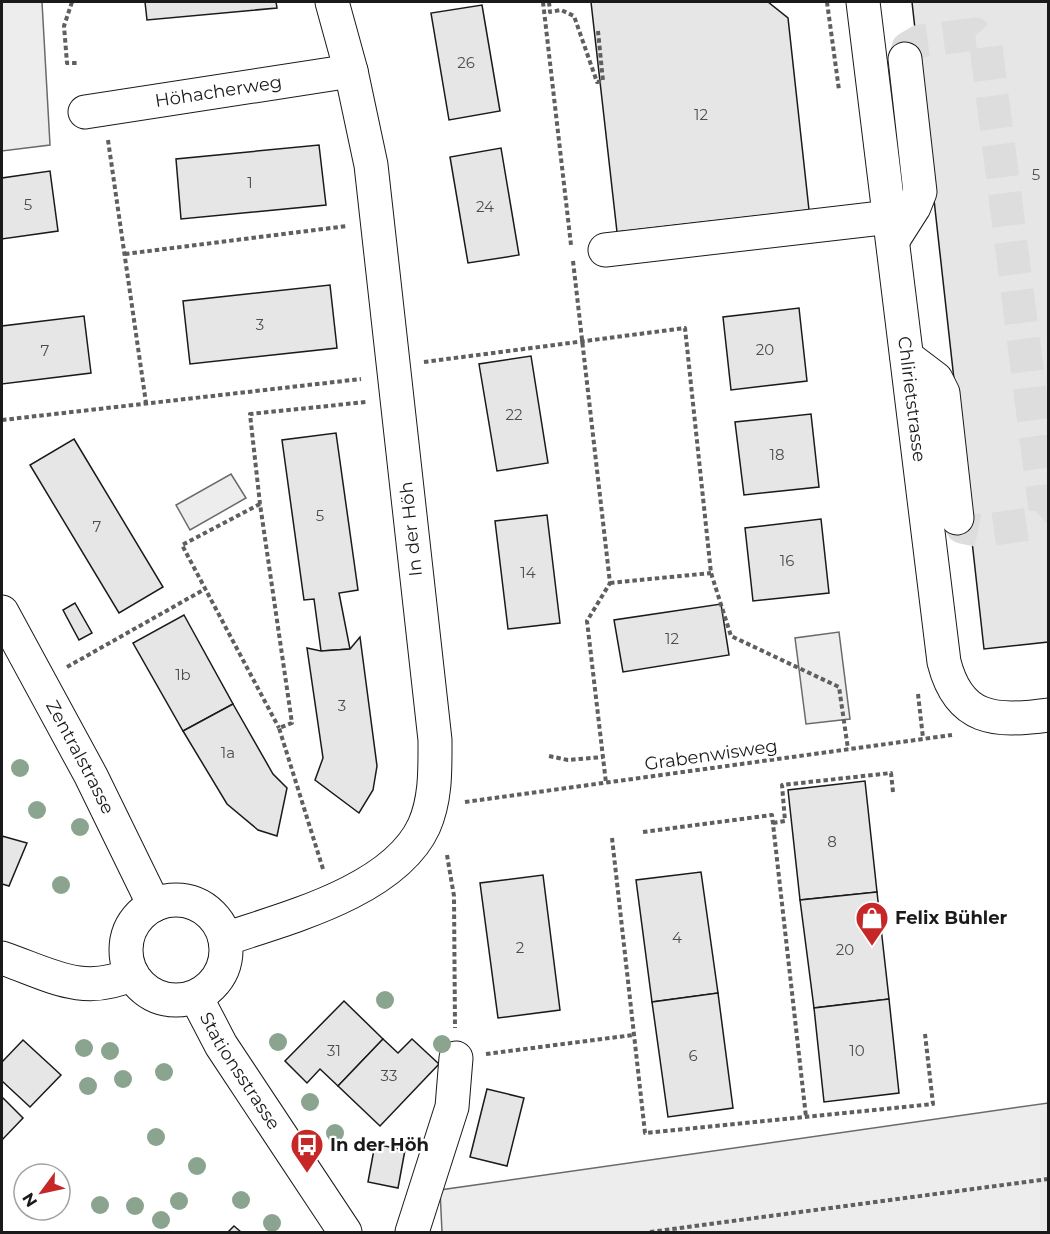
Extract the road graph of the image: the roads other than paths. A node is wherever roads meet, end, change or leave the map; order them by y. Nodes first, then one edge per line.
1 (332, 2) edge
2 (863, 2) edge
3 (905, 58) dead end
4 (351, 71) junction
5 (94, 111) road end
6 (891, 228) junction
7 (605, 250) dead end
8 (907, 357) junction
9 (957, 518) dead end
10 (2, 612) edge
11 (1048, 714) edge
12 (154, 905) junction
13 (225, 939) junction
14 (2, 958) edge
15 (132, 974) junction
16 (196, 997) junction
17 (456, 1059) road end
18 (345, 1233) edge
19 (412, 1233) edge

1 - 4 street, In der Höh
2 - 6 street, Chlirietstrasse
3 - 6 street
4 - 5 street, Höhacherweg
4 - 13 street, In der Höh
6 - 7 street
6 - 8 street, Chlirietstrasse
8 - 9 street
8 - 11 street, Chlirietstrasse
10 - 12 street, Zentralstrasse
12 - 13 street
12 - 15 street
13 - 16 street
14 - 15 street
15 - 16 street
16 - 18 street, Stationsstrasse
17 - 19 street

